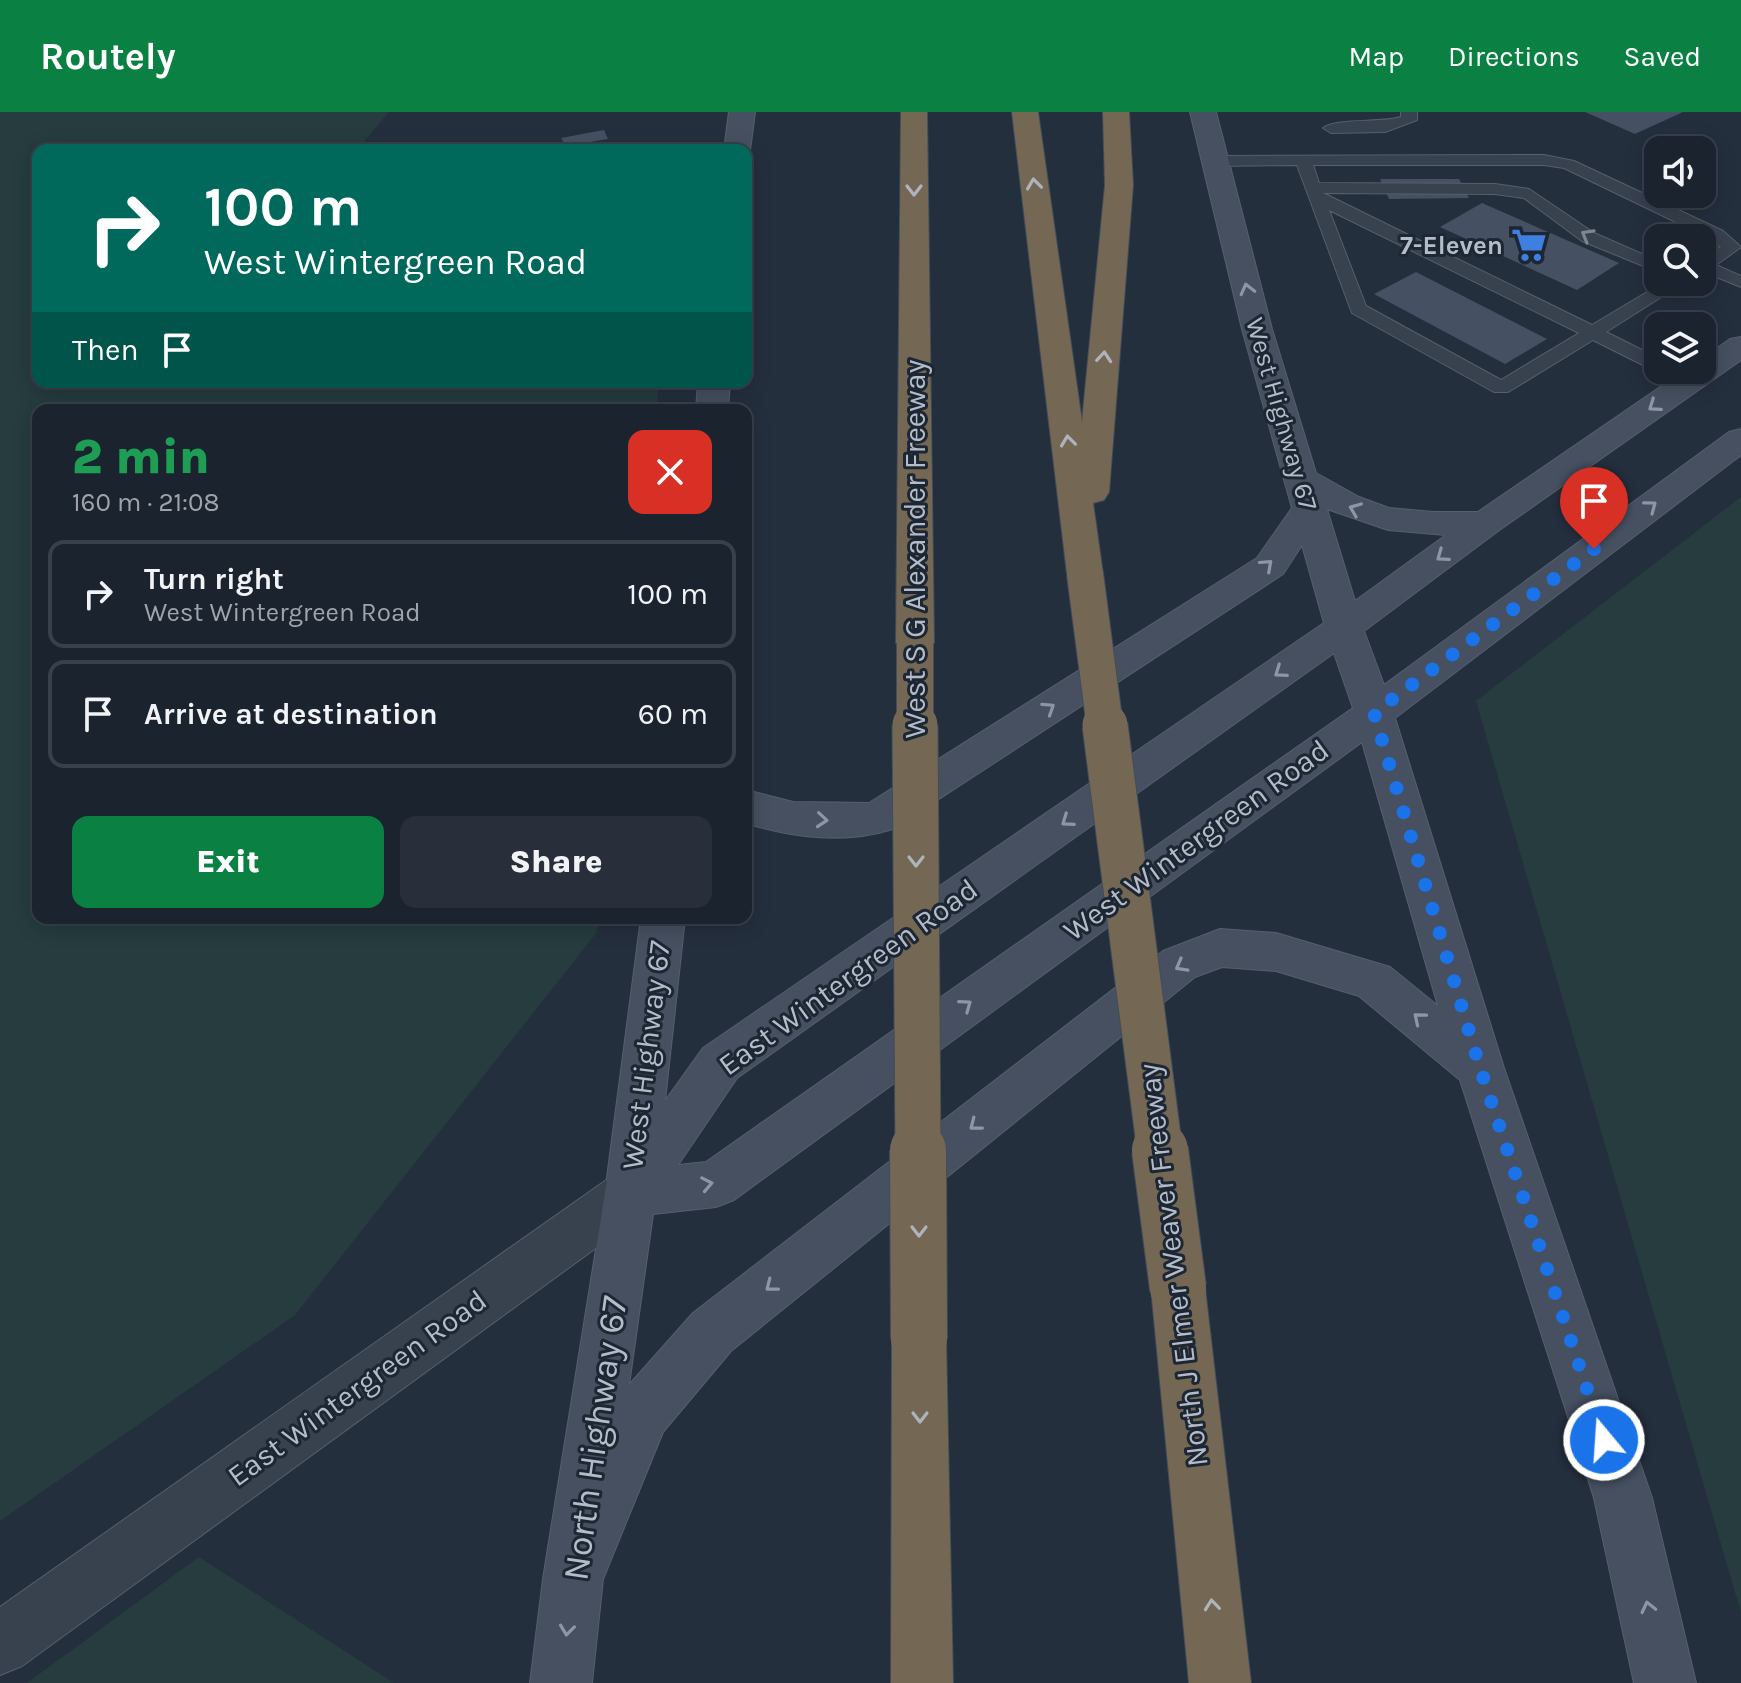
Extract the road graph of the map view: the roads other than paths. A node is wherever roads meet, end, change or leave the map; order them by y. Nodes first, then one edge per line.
1 (742, 112) edge
2 (914, 112) edge
3 (1025, 112) edge
4 (1116, 112) edge
5 (1203, 112) edge
6 (1325, 112) edge
7 (1409, 112) edge
8 (1331, 128) junction
9 (738, 144) edge
10 (1215, 161) junction
11 (1303, 161) junction
12 (1340, 161) junction
13 (1315, 193) junction
14 (1694, 224) edge
15 (1716, 235) edge
16 (1716, 257) edge
17 (1644, 261) edge
18 (1716, 271) edge
19 (1741, 282) edge
20 (1652, 296) edge
21 (1592, 332) junction
22 (1741, 346) edge
23 (1644, 358) edge
24 (1716, 358) edge
25 (1668, 384) edge
26 (1741, 439) edge
27 (1304, 493) junction
28 (1486, 523) junction
29 (1085, 574) junction
30 (1344, 627) junction
31 (1374, 713) junction
32 (752, 809) edge
33 (662, 924) edge
34 (1480, 1068) junction
35 (630, 1193) junction
36 (573, 1579) junction
37 (921, 1593) junction
38 (0, 1644) edge
39 (561, 1683) edge
40 (912, 1683) edge
41 (922, 1683) edge
42 (1220, 1683) edge
43 (1665, 1683) edge

1 - 9 main road
2 -> 37 highway, West S G Alexander Freeway, bridge
29 -> 3 highway
29 -> 4 highway
5 - 10 main road, West Highway 67
6 - 8 lane
7 - 8 lane
8 - 12 lane
10 - 11 lane
27 -> 10 main road, West Highway 67
11 - 12 lane
11 - 13 lane
12 - 14 lane
17 -> 13 lane
13 - 21 lane
13 - 21 lane
15 - 16 lane
18 - 19 lane
20 - 21 lane
21 - 23 lane
22 - 24 main road
25 -> 28 main road
31 -> 26 main road, West Wintergreen Road
28 -> 27 main road
27 - 30 main road, West Highway 67
32 -> 27 main road
28 -> 30 main road
42 -> 29 highway, North J Elmer Weaver Freeway, bridge
30 - 31 main road, West Highway 67
30 -> 35 main road, East Wintergreen Road
31 - 34 main road
35 -> 31 main road, West Wintergreen Road
33 - 35 main road, West Highway 67
34 -> 36 main road
43 -> 34 main road
35 - 36 main road, North Highway 67
35 - 38 street, East Wintergreen Road
36 -> 39 main road, North Highway 67
37 - 40 highway
37 - 41 highway

